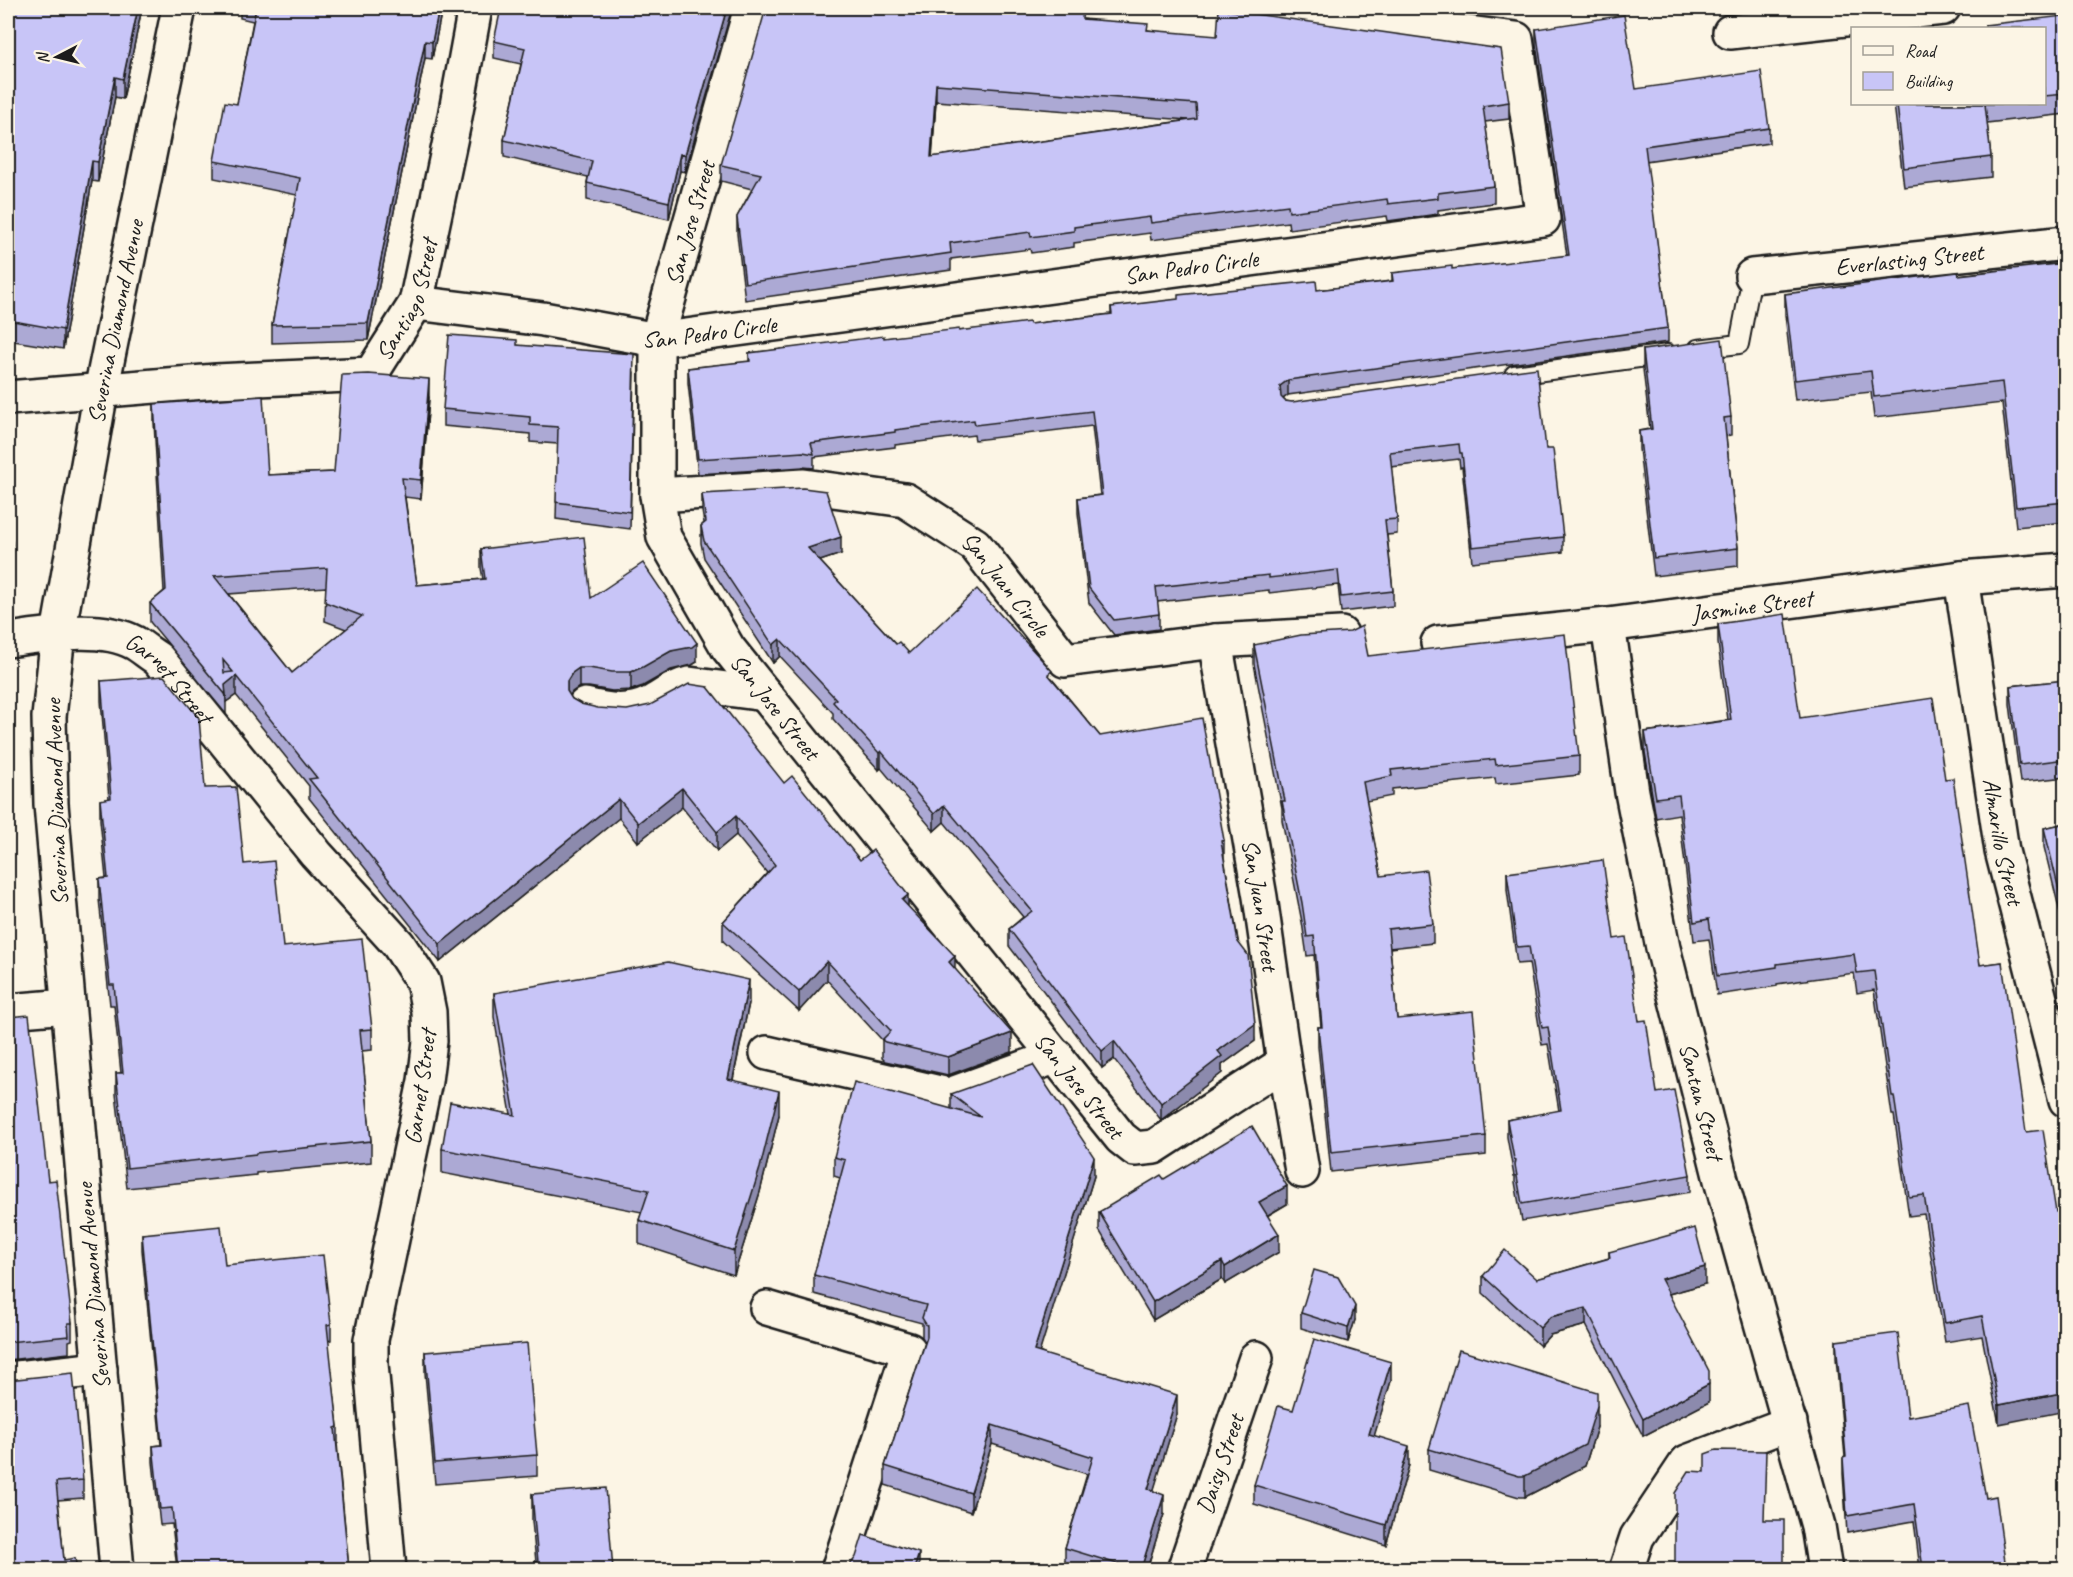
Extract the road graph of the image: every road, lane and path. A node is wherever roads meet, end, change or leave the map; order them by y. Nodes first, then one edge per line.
1 (179, 8) edge
2 (476, 8) edge
3 (751, 8) edge
4 (1272, 8) edge
5 (1942, 8) edge
6 (1730, 32) dead end
7 (2066, 243) edge
8 (1752, 276) joint
9 (416, 303) junction
10 (657, 340) junction
11 (1503, 377) edge
12 (101, 391) junction
13 (8, 398) edge
14 (657, 495) junction
15 (2066, 570) edge
16 (1961, 578) junction
17 (1608, 625) junction
18 (1348, 633) edge
19 (58, 634) junction
20 (8, 640) edge
21 (1215, 641) junction
22 (1438, 643) dead end
23 (765, 694) junction
24 (585, 705) edge
25 (68, 1006) junction
26 (8, 1011) edge
27 (767, 1053) dead end
28 (1058, 1056) junction
29 (1284, 1063) junction
30 (2066, 1100) edge
31 (1302, 1171) dead end
32 (767, 1308) dead end
33 (1256, 1358) dead end
34 (100, 1369) junction
35 (8, 1379) edge
36 (1790, 1423) junction
37 (117, 1569) edge
38 (389, 1569) edge
39 (838, 1569) edge
40 (1185, 1569) edge
41 (1626, 1569) edge
42 (1825, 1569) edge

1 - 12 street, Severina Diamond Avenue
2 - 9 street, Santiago Street
3 - 10 street, San Jose Street
4 - 10 street, San Pedro Circle
5 - 6 street
7 - 8 street, Everlasting Street
8 - 11 lane
9 - 10 street, San Pedro Circle
9 - 12 street, Santiago Street
10 - 14 street, San Jose Street
12 - 13 street
12 - 19 street, Severina Diamond Avenue
14 - 21 street, San Juan Circle
14 - 23 street, San Jose Street
15 - 16 street, Jasmine Street
16 - 17 street, Jasmine Street
16 - 30 street, Almarillo Street
17 - 22 street, Jasmine Street
17 - 36 street, Santan Street
18 - 21 street, San Juan Circle
19 - 20 street, Garnet Street
19 - 25 street, Severina Diamond Avenue
19 - 38 street, Garnet Street
21 - 29 street, San Juan Street
23 - 24 street
23 - 28 street, San Jose Street
25 - 26 street
25 - 34 street, Severina Diamond Avenue
27 - 28 street
28 - 29 street, San Jose Street
29 - 31 street, San Juan Street
32 - 39 street
33 - 40 street, Daisy Street
34 - 35 street
34 - 37 street, Severina Diamond Avenue
36 - 41 street
36 - 42 street, Santan Street

